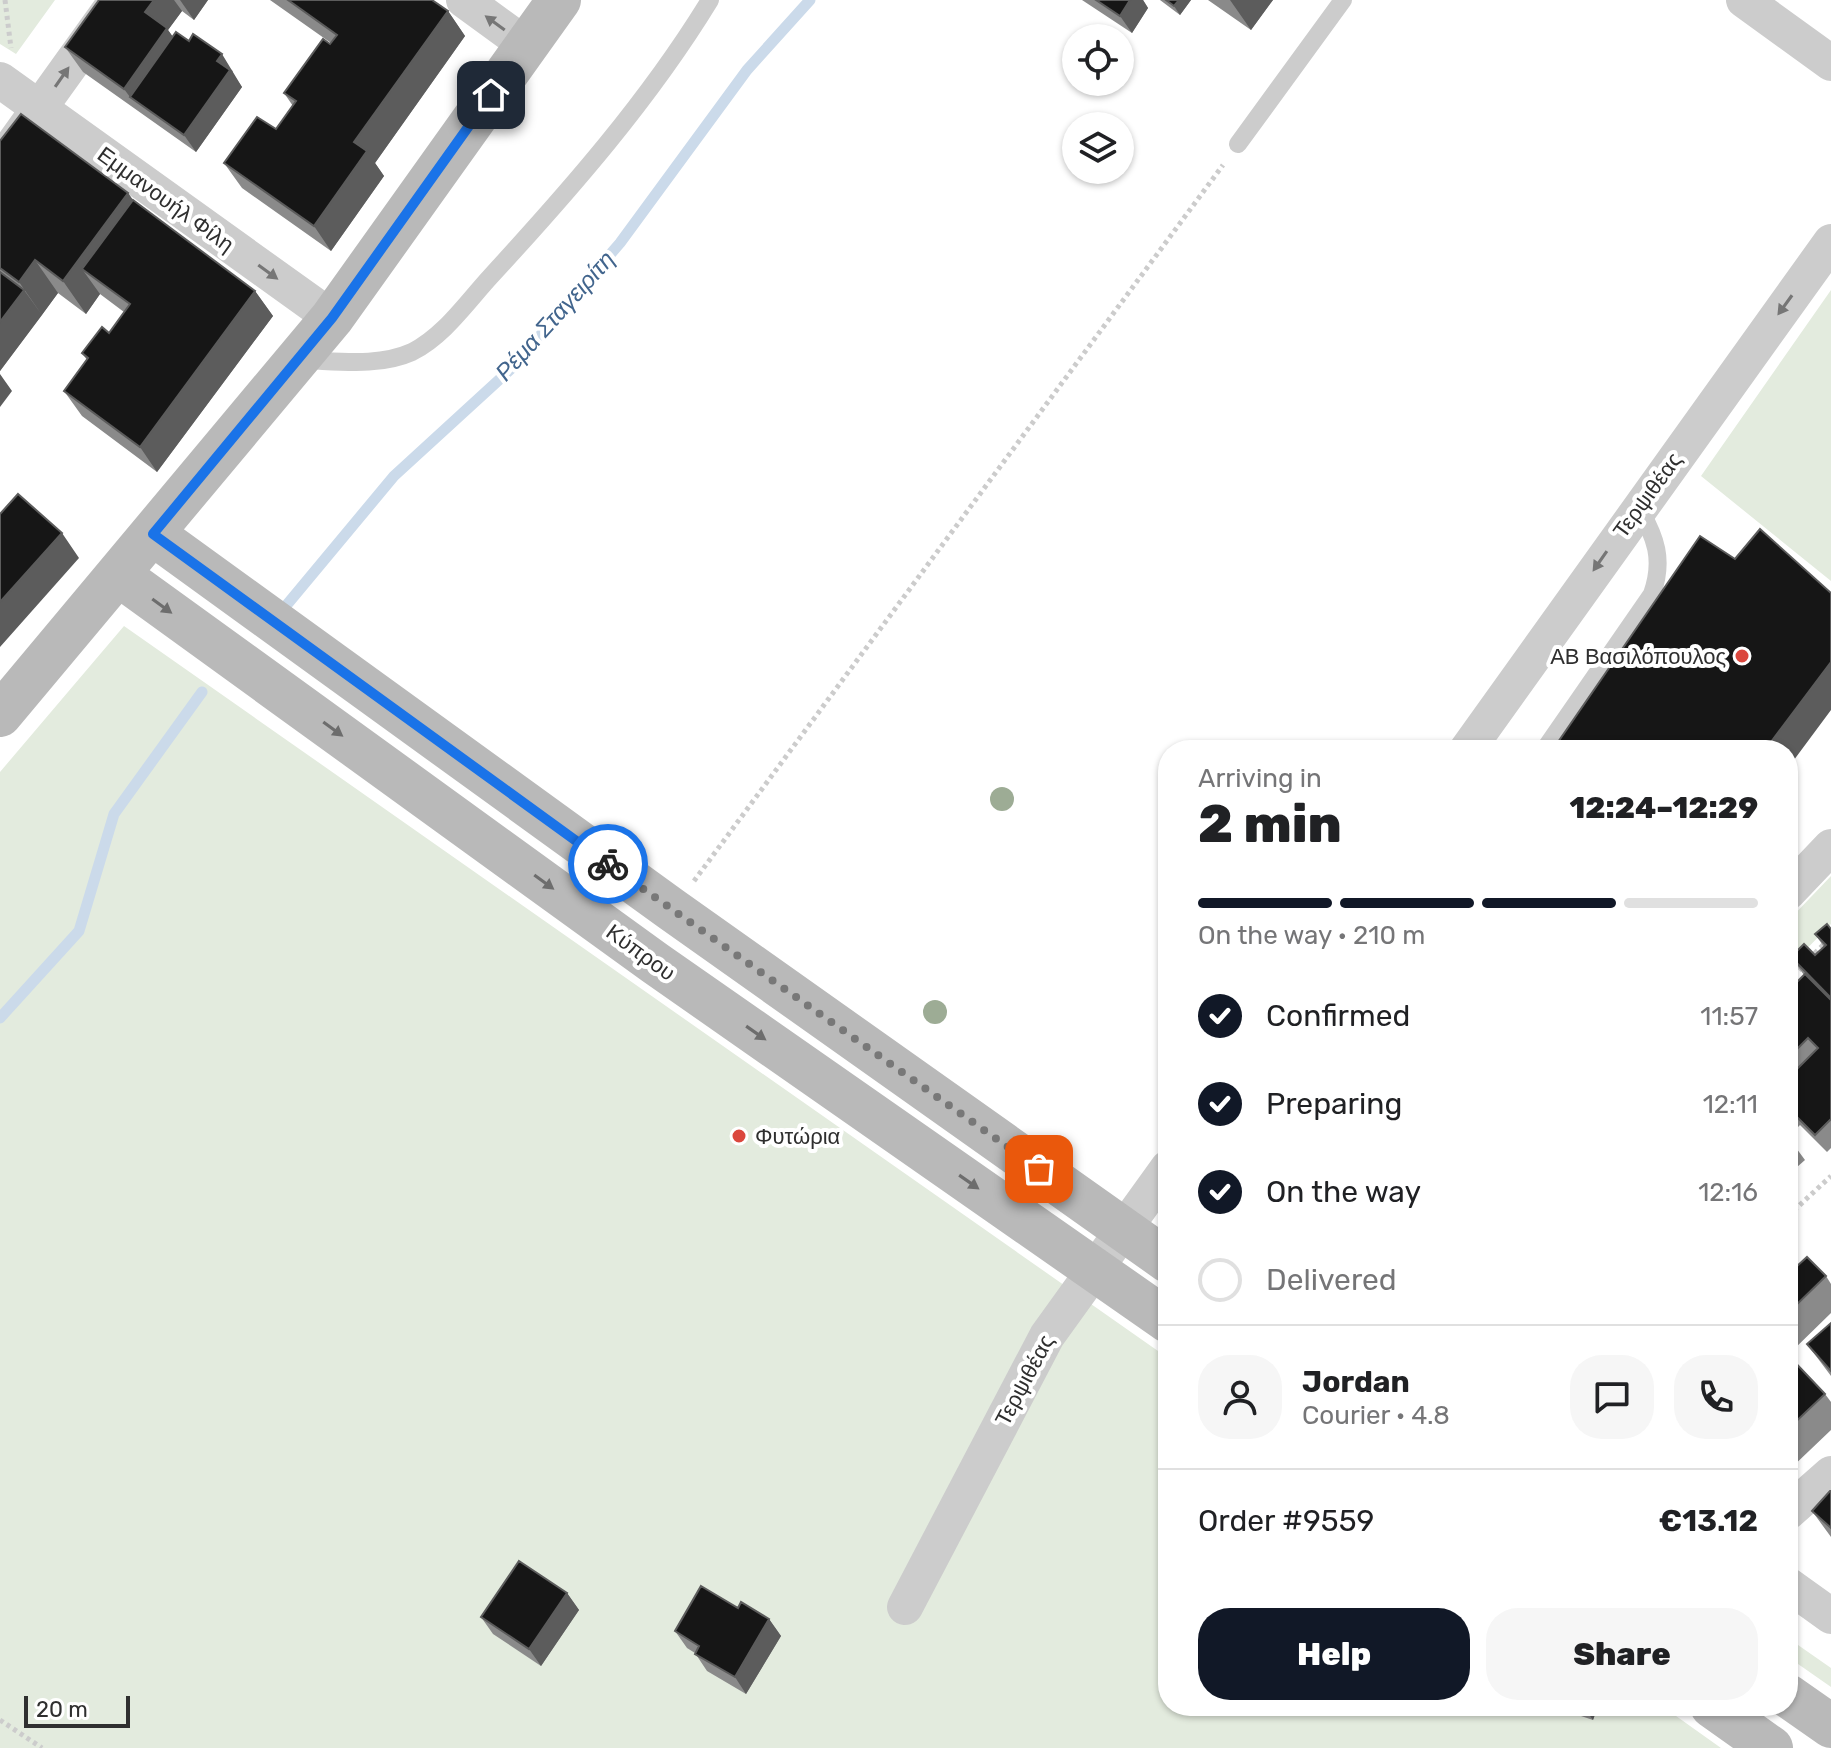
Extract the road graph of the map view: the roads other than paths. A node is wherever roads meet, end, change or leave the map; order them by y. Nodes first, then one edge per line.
1 (117, 0) edge
2 (464, 0) edge
3 (559, 0) edge
4 (710, 0) edge
5 (1343, 0) edge
6 (1744, 0) edge
7 (526, 45) junction
8 (1831, 63) edge
9 (0, 80) edge
10 (40, 109) junction
11 (1238, 144) road end
12 (0, 163) edge
13 (1831, 242) edge
14 (332, 318) junction
15 (296, 360) junction
16 (1638, 507) junction
17 (153, 534) junction
18 (119, 575) junction
19 (0, 715) edge
20 (1474, 740) edge
21 (1551, 740) edge
22 (1831, 847) edge
23 (1798, 882) edge
24 (1158, 1182) edge
25 (1123, 1229) junction
26 (1158, 1254) edge
27 (1093, 1269) junction
28 (1158, 1314) edge
29 (1831, 1474) edge
30 (1798, 1503) edge
31 (1798, 1592) edge
32 (905, 1607) dead end
33 (1831, 1616) edge
34 (1798, 1703) edge
35 (1726, 1716) edge
36 (1831, 1726) edge
37 (1771, 1748) edge

10 -> 1 street
7 -> 2 street
3 - 7 street
4 - 15 lane
5 - 11 lane
6 - 8 street
7 - 14 street
9 - 10 street, Εμμανουήλ Φίλη
10 - 12 street
10 -> 14 street, Εμμανουήλ Φίλη
13 -> 16 street, Τερψιθέας
14 - 15 street
15 - 17 street
16 -> 20 street, Τερψιθέας
16 - 21 lane
17 - 18 street
17 - 25 street
18 - 19 street
18 -> 27 street, Κύπρου
22 - 23 street
24 - 25 street, Τερψιθέας
25 - 26 street
25 - 27 street, Τερψιθέας
27 - 28 street, Κύπρου
27 - 32 street, Τερψιθέας
29 - 30 street
31 - 33 street
34 - 36 street
35 - 37 street

